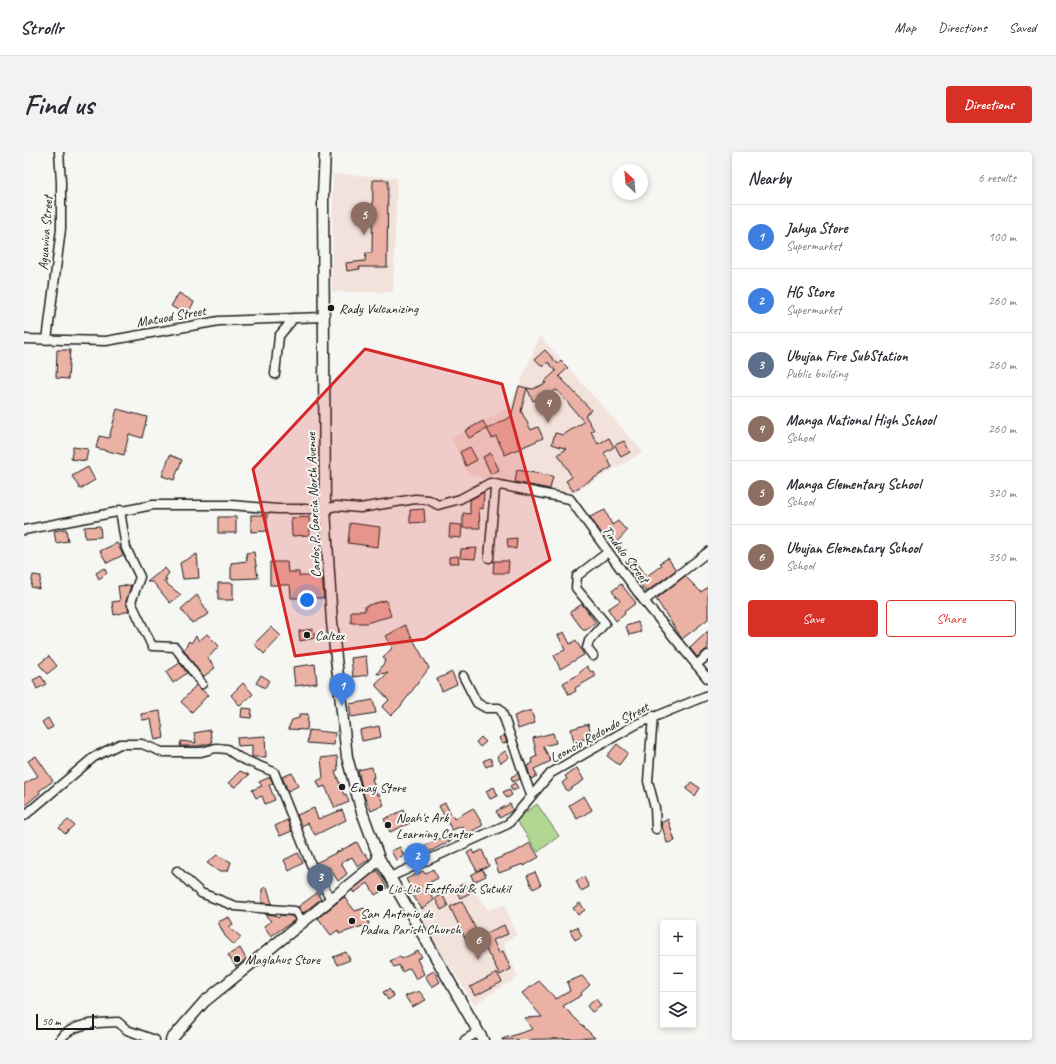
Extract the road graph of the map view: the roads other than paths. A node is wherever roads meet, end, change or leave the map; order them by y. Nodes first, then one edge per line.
1 (59, 152) edge
2 (325, 152) edge
3 (323, 317) junction
4 (294, 318) junction
5 (24, 339) edge
6 (47, 340) junction
7 (275, 374) dead end
8 (500, 485) junction
9 (325, 509) junction
10 (120, 510) junction
11 (24, 530) edge
12 (608, 552) junction
13 (708, 552) edge
14 (489, 558) dead end
15 (644, 601) junction
16 (708, 655) edge
17 (593, 656) dead end
18 (696, 665) junction
19 (463, 676) dead end
20 (708, 679) edge
21 (202, 684) dead end
22 (708, 695) edge
23 (653, 716) junction
24 (531, 795) junction
25 (24, 816) edge
26 (656, 829) dead end
27 (380, 858) junction
28 (177, 871) dead end
29 (390, 877) junction
30 (331, 900) junction
31 (303, 922) junction
32 (480, 1036) edge
33 (60, 1040) edge
34 (155, 1040) edge
35 (171, 1040) edge
36 (465, 1040) edge

1 - 6 street, Aguaviva Street
2 - 3 main road, Carlos P. Garcia North Avenue
3 - 4 street, Matuod Street
3 - 9 main road, Carlos P. Garcia North Avenue
4 - 6 street, Matuod Street
4 - 7 street
5 - 6 street, Matuod Street
8 - 9 street, Tindalo Street
8 - 12 street, Tindalo Street
8 - 14 street
9 - 10 street, Tindalo Street
9 - 27 main road, Carlos P. Garcia North Avenue
10 - 11 street, Tindalo Street
10 - 21 street
12 - 15 street, Tindalo Street
12 - 17 street
13 - 15 street
15 - 18 street, Tindalo Street
16 - 18 street
18 - 20 street, Tindalo Street
19 - 24 street
22 - 23 street, Leoncio Redondo Street
23 - 24 street, Leoncio Redondo Street
23 - 26 street
24 - 29 street, Leoncio Redondo Street
25 - 30 street
27 - 29 main road, Carlos P. Garcia North Avenue
27 - 30 main road
28 - 31 street
29 - 32 main road, Carlos P. Garcia North Avenue
30 - 31 main road
31 - 35 main road
32 - 36 street
33 - 34 street

